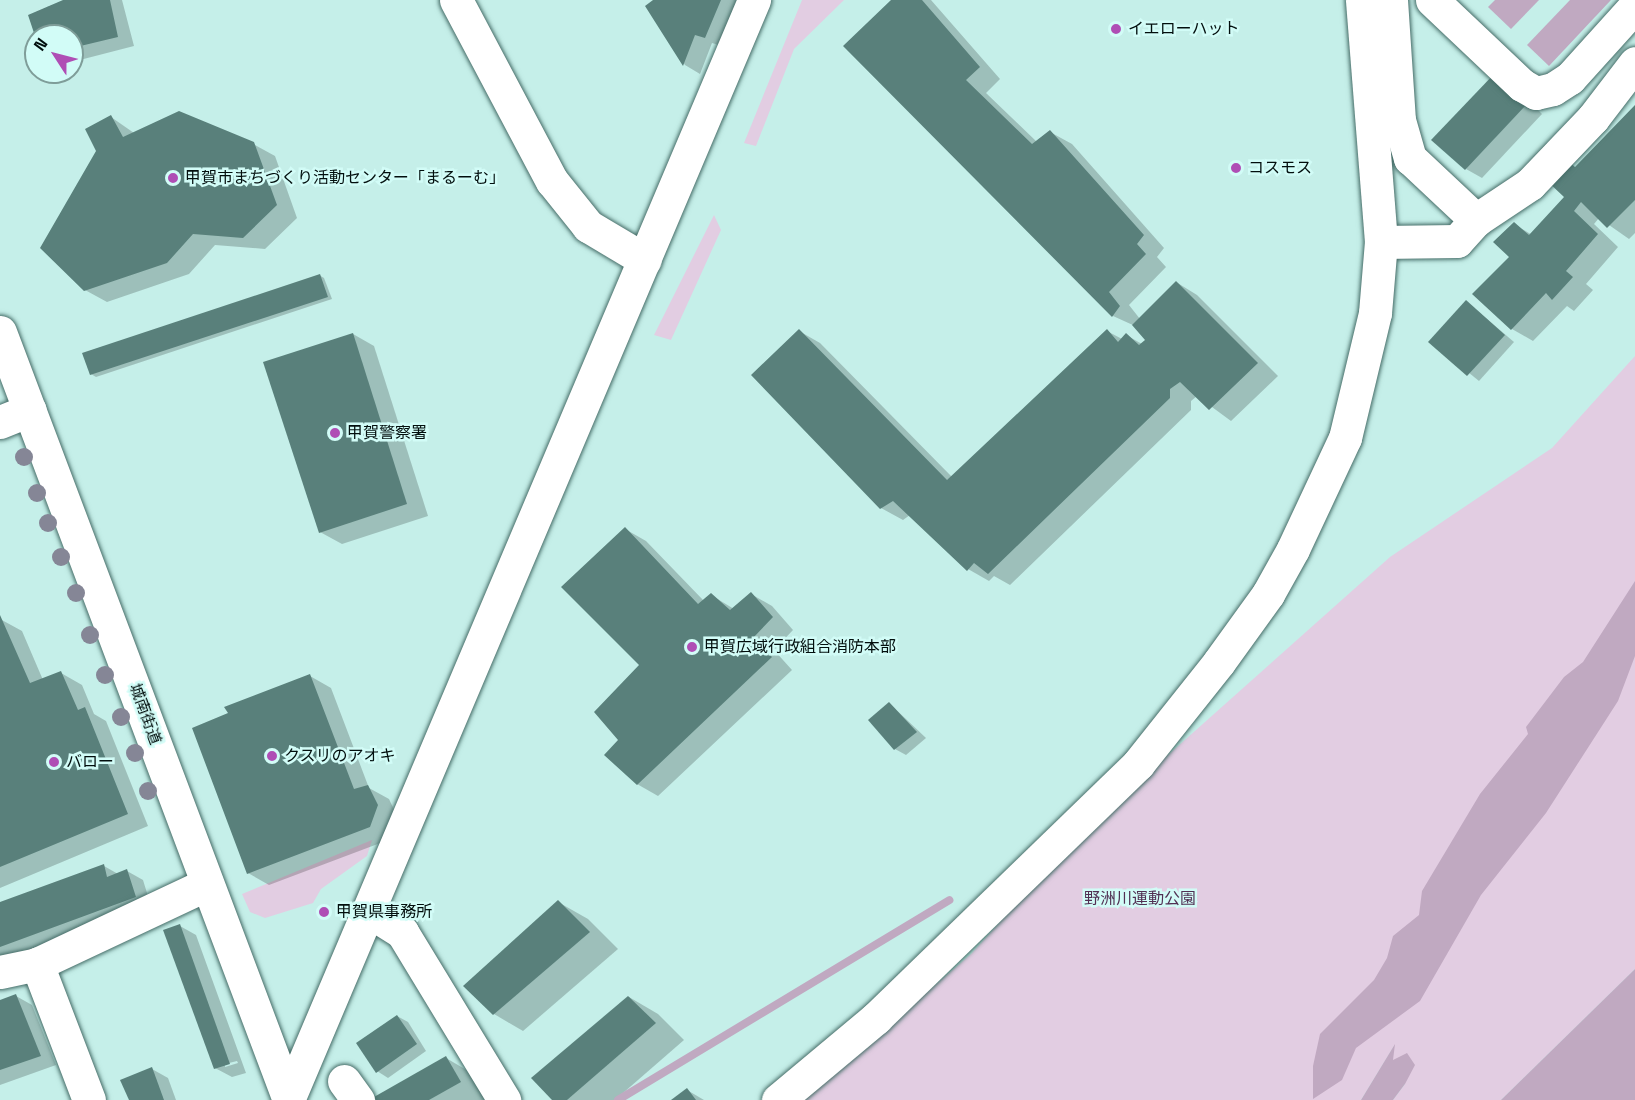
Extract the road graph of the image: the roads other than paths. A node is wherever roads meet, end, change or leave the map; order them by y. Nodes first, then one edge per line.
1 (456, 0) edge
2 (754, 0) edge
3 (1362, 0) edge
4 (1390, 0) edge
5 (1432, 0) edge
6 (1635, 6) edge
7 (1635, 63) edge
8 (1476, 220) junction
9 (1381, 242) junction
10 (645, 260) junction
11 (0, 332) edge
12 (30, 410) junction
13 (0, 422) edge
14 (207, 884) junction
15 (370, 912) junction
16 (37, 964) junction
17 (0, 972) edge
18 (288, 1099) edge
19 (89, 1100) edge
20 (504, 1100) edge
21 (778, 1100) edge

1 - 10 street
2 - 10 street
3 - 9 street
4 - 8 street
5 - 6 street
7 - 8 street
8 - 9 street
9 - 21 street
10 - 15 street
11 - 12 street, 城南街道
12 - 13 street
12 - 14 street, 城南街道
14 - 16 street
14 - 18 street, 城南街道
15 - 18 street
15 - 20 street
16 - 17 street
16 - 19 street

